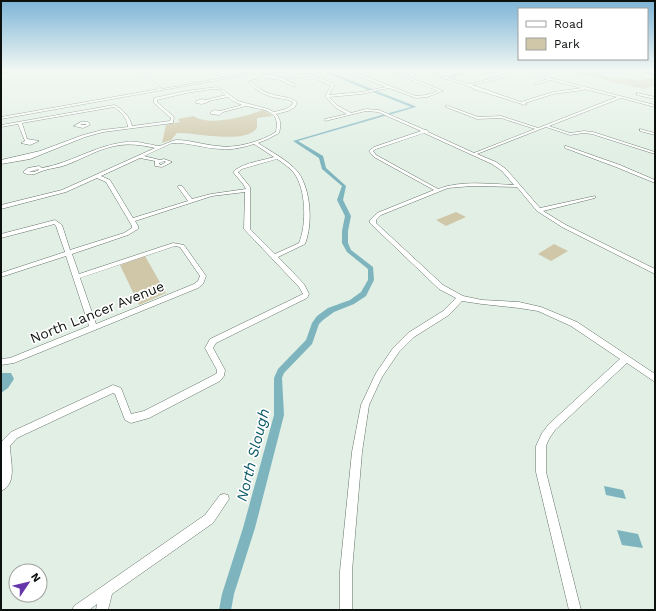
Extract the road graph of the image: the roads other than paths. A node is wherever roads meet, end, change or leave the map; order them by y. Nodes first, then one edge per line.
1 (655, 99) edge
2 (103, 100) edge
3 (155, 100) edge
4 (235, 100) edge
5 (290, 100) edge
6 (330, 100) edge
7 (510, 100) edge
8 (532, 100) edge
9 (614, 100) edge
10 (630, 100) edge
11 (521, 103) junction
12 (245, 104) junction
13 (525, 104) dead end
14 (647, 104) junction
15 (378, 105) dead end
16 (448, 106) dead end
17 (655, 106) edge
18 (374, 110) junction
19 (222, 111) dead end
20 (77, 112) junction
21 (41, 113) dead end
22 (274, 113) junction
23 (351, 114) junction
24 (1, 118) edge
25 (43, 119) junction
26 (326, 120) dead end
27 (20, 123) junction
28 (84, 123) dead end
29 (1, 126) edge
30 (545, 126) junction
31 (130, 127) junction
32 (538, 129) junction
33 (641, 130) dead end
34 (426, 131) junction
35 (655, 134) edge
36 (27, 141) dead end
37 (254, 142) junction
38 (158, 147) junction
39 (566, 147) dead end
40 (476, 153) junction
41 (655, 153) edge
42 (140, 156) junction
43 (276, 158) junction
44 (159, 161) dead end
45 (1, 162) edge
46 (41, 170) dead end
47 (97, 176) junction
48 (655, 182) edge
49 (518, 186) junction
50 (180, 187) dead end
51 (248, 190) junction
52 (437, 190) junction
53 (592, 197) dead end
54 (191, 201) junction
55 (1, 207) edge
56 (539, 210) junction
57 (131, 220) junction
58 (1, 236) edge
59 (69, 253) junction
60 (273, 257) junction
61 (655, 272) edge
62 (1, 275) edge
63 (77, 277) junction
64 (461, 298) junction
65 (93, 328) junction
66 (626, 358) junction
67 (1, 362) edge
68 (655, 378) edge
69 (1, 486) edge
70 (224, 499) dead end
71 (106, 591) junction
72 (78, 610) edge
73 (102, 610) edge
74 (346, 610) edge
75 (575, 610) edge

1 - 14 street
2 - 24 street
3 - 31 street
4 - 12 street
5 - 22 street
6 - 23 street
7 - 11 street
8 - 11 street
9 - 30 street
10 - 14 street
11 - 13 street
12 - 19 street
12 - 22 street
14 - 17 street
15 - 18 street
16 - 32 street
18 - 23 street
18 - 34 street
20 - 25 street
20 - 28 street
20 - 31 street
21 - 25 street
22 - 37 street
23 - 26 street
25 - 27 street
27 - 29 street
27 - 36 street
30 - 32 street
30 - 41 street
31 - 45 street
32 - 40 street
33 - 35 street
34 - 40 street
34 - 52 street
37 - 38 street
37 - 43 street
38 - 42 street
38 - 46 street
39 - 48 street
40 - 49 street
42 - 44 street
42 - 47 street
43 - 51 street
43 - 60 street
47 - 55 street
47 - 57 street
49 - 52 street
49 - 56 street
50 - 54 street
51 - 54 street
51 - 60 street
52 - 64 street
53 - 56 street
54 - 57 street
56 - 61 street
57 - 59 street
58 - 59 street
59 - 62 street
59 - 63 street
60 - 69 street
63 - 65 street
63 - 65 street, North Lancer Avenue
64 - 66 street
64 - 74 street
65 - 67 street, North Lancer Avenue
66 - 68 street
66 - 75 street
70 - 71 street
71 - 72 street
71 - 73 street

